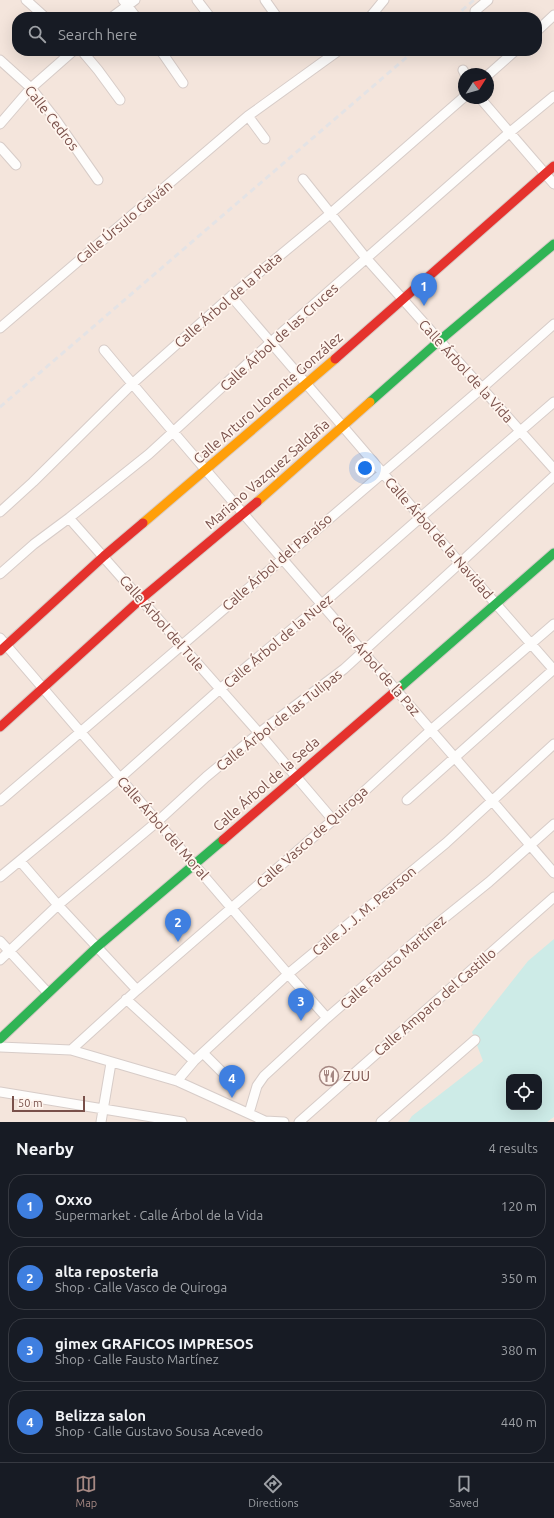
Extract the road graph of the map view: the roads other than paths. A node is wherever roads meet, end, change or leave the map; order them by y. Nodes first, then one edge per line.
1 (26, 0) edge
2 (135, 0) edge
3 (197, 0) edge
4 (265, 0) edge
5 (384, 0) edge
6 (488, 0) edge
7 (125, 3) edge
8 (475, 11) dead end
9 (39, 12) edge
10 (117, 12) edge
11 (132, 12) edge
12 (206, 12) edge
13 (273, 12) edge
14 (374, 12) edge
15 (554, 15) edge
16 (542, 26) edge
17 (67, 56) edge
18 (86, 56) edge
19 (164, 56) edge
20 (331, 56) edge
21 (510, 56) edge
22 (0, 60) edge
23 (494, 70) edge
24 (183, 83) dead end
25 (31, 88) junction
26 (554, 96) edge
27 (120, 100) dead end
28 (458, 102) edge
29 (485, 104) edge
30 (248, 116) junction
31 (0, 124) edge
32 (509, 133) junction
33 (265, 139) dead end
34 (0, 147) edge
35 (16, 165) dead end
36 (554, 166) edge
37 (545, 174) junction
38 (303, 179) dead end
39 (98, 180) dead end
40 (554, 184) edge
41 (330, 214) junction
42 (554, 244) edge
43 (366, 258) junction
44 (231, 296) junction
45 (403, 300) junction
46 (0, 316) edge
47 (8, 321) junction
48 (554, 324) edge
49 (0, 328) edge
50 (271, 342) junction
51 (439, 342) junction
52 (104, 350) dead end
53 (132, 384) junction
54 (306, 384) junction
55 (482, 388) junction
56 (554, 402) edge
57 (343, 427) junction
58 (521, 431) junction
59 (174, 432) junction
60 (554, 469) edge
61 (205, 471) junction
62 (383, 472) junction
63 (554, 476) edge
64 (0, 512) edge
65 (243, 514) junction
66 (421, 516) junction
67 (69, 518) junction
68 (554, 553) edge
69 (104, 556) junction
70 (281, 559) junction
71 (460, 564) junction
72 (0, 574) edge
73 (141, 599) junction
74 (322, 604) junction
75 (496, 604) junction
76 (554, 624) edge
77 (0, 638) edge
78 (531, 643) junction
79 (182, 644) junction
80 (3, 648) edge
81 (363, 651) junction
82 (554, 669) edge
83 (43, 688) junction
84 (220, 689) junction
85 (397, 689) junction
86 (0, 727) edge
87 (431, 730) junction
88 (81, 732) junction
89 (259, 733) junction
90 (554, 744) edge
91 (455, 758) junction
92 (297, 777) junction
93 (120, 778) junction
94 (407, 800) dead end
95 (0, 801) edge
96 (492, 801) junction
97 (333, 820) junction
98 (158, 821) junction
99 (554, 824) edge
100 (530, 844) junction
101 (20, 861) junction
102 (194, 864) junction
103 (554, 873) edge
104 (0, 877) edge
105 (554, 897) edge
106 (58, 905) junction
107 (232, 908) junction
108 (0, 941) edge
109 (97, 947) junction
110 (10, 950) junction
111 (0, 960) edge
112 (288, 974) junction
113 (137, 990) junction
114 (48, 993) junction
115 (126, 1000) junction
116 (327, 1018) junction
117 (0, 1039) edge
118 (475, 1040) dead end
119 (0, 1047) edge
120 (71, 1050) junction
121 (203, 1053) junction
122 (194, 1061) junction
123 (111, 1063) junction
124 (225, 1075) dead end
125 (178, 1081) junction
126 (0, 1092) edge
127 (103, 1108) junction
128 (249, 1113) junction
129 (101, 1122) edge
130 (182, 1122) edge
131 (265, 1122) edge
132 (284, 1122) edge
133 (299, 1122) edge
134 (381, 1122) edge

1 - 9 street
2 - 7 street
3 - 12 street
4 - 13 street
5 - 14 street
6 - 8 street
7 - 10 street
7 - 11 street
15 - 16 street
17 - 25 street
18 - 27 street
19 - 24 street
20 - 30 street, Calle Úrsulo Galván
21 - 23 street
22 - 25 street, Calle Cedros
25 - 31 street
25 - 39 street, Calle Cedros
26 - 32 street, Calle Árbol de las Cruces
28 - 41 street, Calle Árbol de la Plata
29 - 32 street
30 - 33 street
30 - 47 street, Calle Úrsulo Galván
32 - 37 street
32 - 43 street, Calle Árbol de las Cruces
34 - 35 street
36 - 37 street, Calle Arturo Llorente González
37 - 40 street
37 - 45 street, Calle Arturo Llorente González
38 - 41 street, Calle Árbol de la Vida
41 - 43 street, Calle Árbol de la Vida
41 - 44 street, Calle Árbol de la Plata
42 - 51 street, Mariano Vazquez Saldaña
43 - 45 street, Calle Árbol de la Vida
43 - 50 street, Calle Árbol de las Cruces
44 - 50 street, Calle Árbol de la Navidad
44 - 53 street, Calle Árbol de la Plata
45 - 51 street, Calle Árbol de la Vida
45 - 54 street, Calle Arturo Llorente González
46 - 47 street
47 - 49 street, Calle Úrsulo Galván
48 - 55 street, Calle Árbol del Paraíso
50 - 54 street, Calle Árbol de la Navidad
50 - 59 street, Calle Árbol de las Cruces
51 - 55 street, Calle Árbol de la Vida
51 - 57 street, Mariano Vazquez Saldaña
52 - 53 street, Calle Árbol de la Paz
53 - 59 street, Calle Árbol de la Paz
53 - 64 street, Calle Árbol de la Plata
54 - 57 street, Calle Árbol de la Navidad
54 - 61 street, Calle Arturo Llorente González
55 - 58 street, Calle Árbol de la Vida
55 - 62 street, Calle Árbol del Paraíso
56 - 58 street, Calle Árbol de la Nuez
57 - 62 street, Calle Árbol de la Navidad
57 - 65 street, Mariano Vazquez Saldaña
58 - 60 street, Calle Árbol de la Vida
58 - 66 street, Calle Árbol de la Nuez
59 - 61 street, Calle Árbol de la Paz
59 - 67 street, Calle Árbol de las Cruces
61 - 65 street, Calle Árbol de la Paz
61 - 69 street, Calle Arturo Llorente González
62 - 66 street, Calle Árbol de la Navidad
62 - 70 street, Calle Árbol del Paraíso
63 - 71 street, Calle Árbol de las Tulipas
65 - 70 street, Calle Árbol de la Paz
65 - 73 street, Mariano Vazquez Saldaña
66 - 71 street, Calle Árbol de la Navidad
66 - 74 street, Calle Árbol de la Nuez
67 - 69 street, Calle Árbol del Tule
67 - 72 street, Calle Árbol de las Cruces
68 - 75 street, Calle Árbol de la Seda
69 - 73 street, Calle Árbol del Tule
69 - 80 street, Calle Arturo Llorente González
70 - 74 street, Calle Árbol de la Paz
70 - 79 street, Calle Árbol del Paraíso
71 - 75 street, Calle Árbol de la Navidad
71 - 81 street, Calle Árbol de las Tulipas
73 - 79 street, Calle Árbol del Tule
73 - 83 street, Mariano Vazquez Saldaña
74 - 81 street, Calle Árbol de la Paz
74 - 84 street, Calle Árbol de la Nuez
75 - 78 street, Calle Árbol de la Navidad
75 - 85 street, Calle Árbol de la Seda
76 - 78 street, Calle Vasco de Quiroga
77 - 80 street, Calle Árbol del Moral
78 - 82 street, Calle Árbol de la Navidad
78 - 87 street, Calle Vasco de Quiroga
79 - 84 street, Calle Árbol del Tule
79 - 88 street, Calle Árbol del Paraíso
80 - 83 street, Calle Árbol del Moral
81 - 85 street, Calle Árbol de la Paz
81 - 89 street, Calle Árbol de las Tulipas
82 - 91 street
83 - 86 street, Mariano Vazquez Saldaña
83 - 88 street, Calle Árbol del Moral
84 - 89 street, Calle Árbol del Tule
84 - 93 street, Calle Árbol de la Nuez
85 - 87 street, Calle Árbol de la Paz
85 - 92 street, Calle Árbol de la Seda
87 - 91 street, Calle Árbol de la Paz
87 - 97 street, Calle Vasco de Quiroga
88 - 93 street, Calle Árbol del Moral
88 - 95 street, Calle Árbol del Paraíso
89 - 92 street, Calle Árbol del Tule
89 - 98 street, Calle Árbol de las Tulipas
90 - 96 street, Calle J. J. M. Pearson
91 - 94 street
91 - 96 street, Calle Árbol de la Paz
92 - 97 street, Calle Árbol del Tule
92 - 102 street, Calle Árbol de la Seda
93 - 98 street, Calle Árbol del Moral
93 - 101 street, Calle Árbol de la Nuez
96 - 100 street, Calle Árbol de la Paz
96 - 112 street, Calle J. J. M. Pearson
97 - 107 street, Calle Vasco de Quiroga
98 - 102 street, Calle Árbol del Moral
98 - 106 street, Calle Árbol de las Tulipas
99 - 100 street, Calle Fausto Martínez
100 - 103 street, Calle Árbol de la Paz
100 - 116 street, Calle Fausto Martínez
101 - 104 street, Calle Árbol de la Nuez
101 - 106 street
102 - 107 street, Calle Árbol del Moral
102 - 109 street, Calle Árbol de la Seda
105 - 133 street, Calle Amparo del Castillo
106 - 109 street
106 - 110 street, Calle Árbol de las Tulipas
107 - 112 street, Calle Árbol del Moral
107 - 113 street, Calle Vasco de Quiroga
108 - 110 street
109 - 113 street
109 - 114 street, Calle Árbol de la Seda
110 - 111 street, Calle Árbol de las Tulipas
110 - 114 street
112 - 116 street, Calle Árbol del Moral
112 - 121 street, Calle J. J. M. Pearson
113 - 115 street, Calle Vasco de Quiroga
114 - 117 street, Calle Árbol de la Seda
115 - 120 street, Calle Vasco de Quiroga
115 - 122 street
116 - 128 street, Calle Fausto Martínez
118 - 134 street
119 - 120 street
120 - 123 street
121 - 122 street, Calle J. J. M. Pearson
121 - 124 street
122 - 125 street, Calle J. J. M. Pearson
123 - 125 street
123 - 127 street
125 - 128 street
126 - 127 street
127 - 129 street
127 - 130 street
128 - 131 street
131 - 132 street

